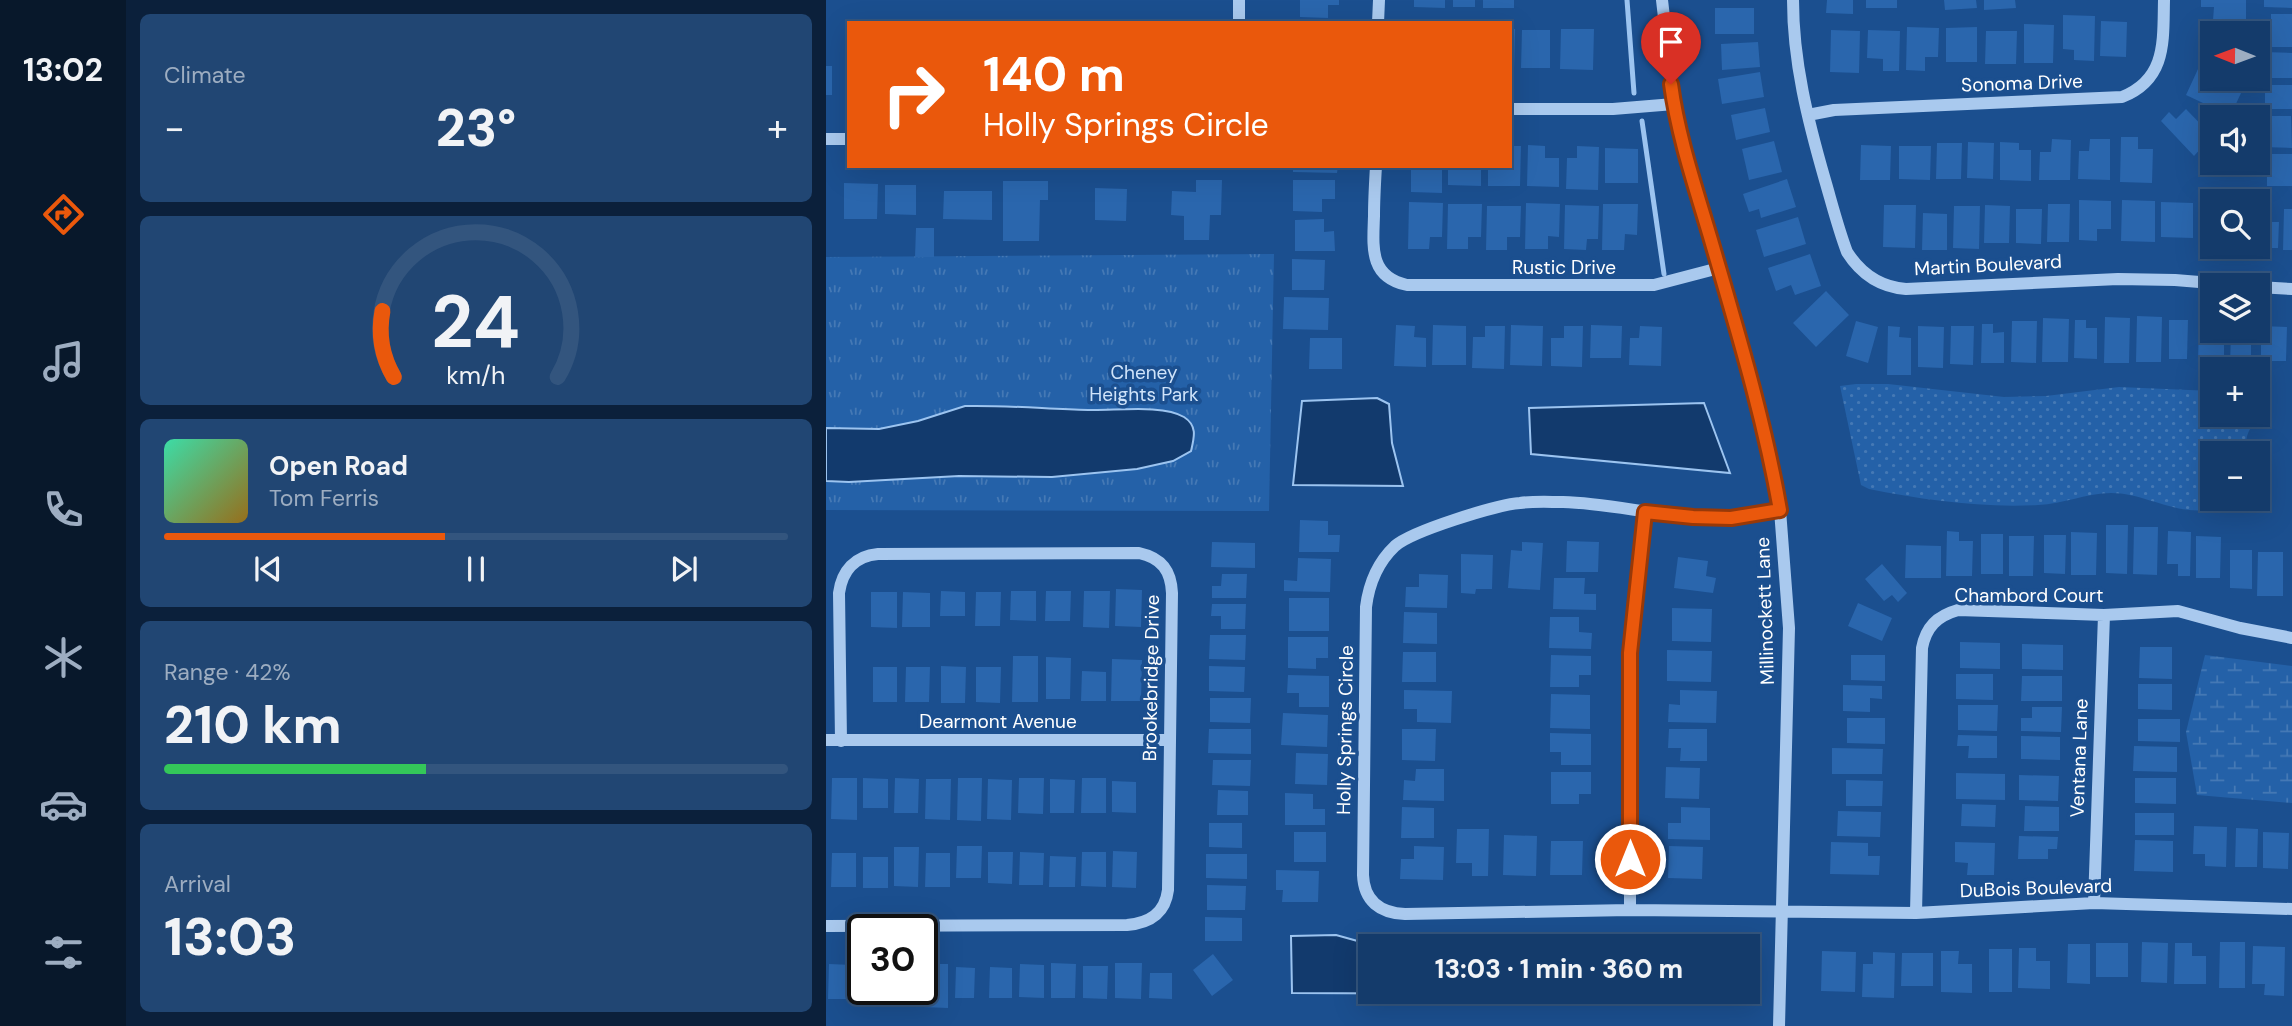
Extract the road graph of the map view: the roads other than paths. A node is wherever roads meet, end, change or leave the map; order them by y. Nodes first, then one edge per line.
1 (1239, 0) edge
2 (1379, 0) edge
3 (1662, 0) edge
4 (1793, 0) edge
5 (2164, 0) edge
6 (1240, 21) edge
7 (1378, 21) edge
8 (1674, 104) junction
9 (1512, 109) edge
10 (1808, 115) junction
11 (826, 139) edge
12 (847, 139) edge
13 (1376, 168) edge
14 (1719, 268) junction
15 (2200, 282) edge
16 (2270, 288) edge
17 (2292, 289) edge
18 (1780, 510) junction
19 (1645, 512) junction
20 (2104, 615) junction
21 (2292, 638) edge
22 (826, 740) edge
23 (1169, 740) junction
24 (841, 741) junction
25 (2094, 903) junction
26 (2292, 909) edge
27 (1630, 910) junction
28 (1781, 911) junction
29 (1916, 913) junction
30 (826, 926) edge
31 (1779, 1026) edge

1 - 6 street
2 - 7 street
3 - 8 street, Millinockett Lane
4 - 10 street, Martin Boulevard
5 - 10 street, Sonoma Drive
8 - 9 street
8 - 14 street, Millinockett Lane
10 - 15 street, Martin Boulevard
11 - 12 street
13 - 14 street, Rustic Drive
14 - 18 street, Millinockett Lane
16 - 17 street
18 - 19 street, Holly Springs Circle
18 - 28 street, Millinockett Lane
19 - 27 street
19 - 27 street, Holly Springs Circle
20 - 21 street, Chambord Court
20 - 25 street, Ventana Lane
20 - 29 street, Chambord Court
22 - 24 street, Dearmont Avenue
23 - 24 street, Dearmont Avenue
23 - 24 street, Brookebridge Drive
23 - 30 street, Brookebridge Drive
25 - 26 street, DuBois Boulevard
25 - 29 street, DuBois Boulevard
27 - 28 street, Holly Springs Circle
28 - 29 street, DuBois Boulevard
28 - 31 street, Millinockett Lane

